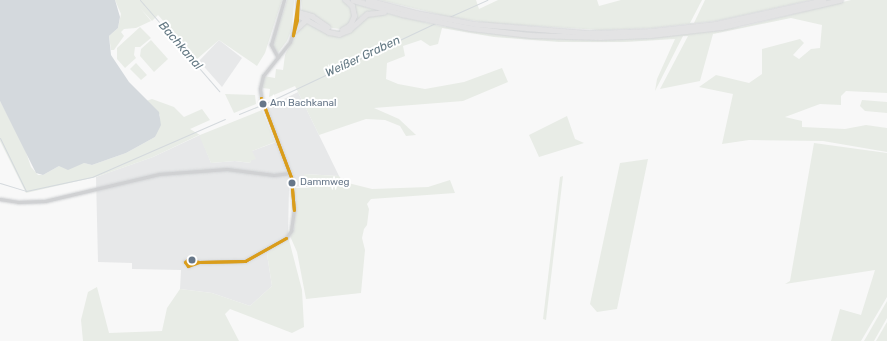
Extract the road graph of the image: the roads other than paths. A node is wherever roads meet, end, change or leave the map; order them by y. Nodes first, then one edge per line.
1 (284, 0) edge
2 (298, 0) edge
3 (345, 0) edge
4 (353, 0) edge
5 (368, 0) edge
6 (378, 0) edge
7 (823, 0) edge
8 (840, 0) edge
9 (398, 8) junction
10 (392, 12) junction
11 (298, 13) junction
12 (308, 19) junction
13 (443, 21) junction
14 (295, 30) junction
15 (278, 58) junction
16 (290, 173) junction
17 (0, 199) edge
18 (199, 262) junction

1 - 15 street
2 - 11 main road
3 - 11 highway
4 - 10 highway
5 - 9 highway
6 - 9 highway
7 - 13 highway
8 - 13 highway
9 - 13 highway
10 - 12 highway
10 - 13 highway
11 - 12 highway
11 - 14 street
12 - 14 highway
14 - 15 street
15 - 16 street
16 - 17 street
16 - 18 street
18 - 18 street

